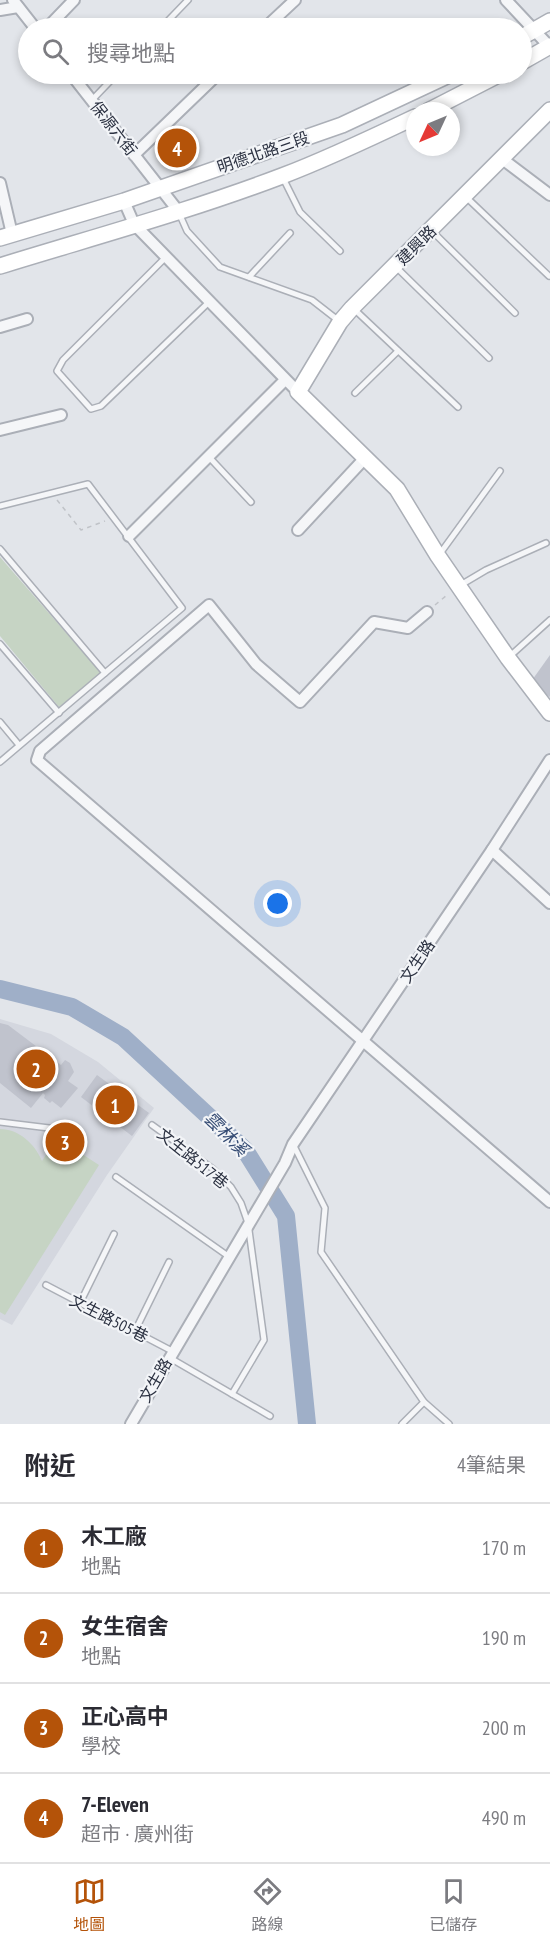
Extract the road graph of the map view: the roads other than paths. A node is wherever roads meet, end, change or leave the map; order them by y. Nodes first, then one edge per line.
1 (74, 0) edge
2 (188, 0) edge
3 (295, 0) edge
4 (506, 0) edge
5 (16, 4) edge
6 (0, 10) edge
7 (27, 18) edge
8 (57, 18) edge
9 (171, 18) edge
10 (276, 18) edge
11 (518, 18) edge
12 (550, 21) edge
13 (532, 31) edge
14 (532, 35) edge
15 (550, 46) edge
16 (532, 56) edge
17 (79, 84) edge
18 (107, 84) edge
19 (208, 84) edge
20 (430, 84) edge
21 (481, 84) edge
22 (92, 100) junction
23 (446, 102) edge
24 (550, 110) edge
25 (406, 121) edge
26 (134, 155) junction
27 (501, 158) junction
28 (282, 176) junction
29 (0, 183) edge
30 (160, 188) junction
31 (550, 195) edge
32 (465, 196) junction
33 (124, 201) junction
34 (179, 212) junction
35 (134, 224) junction
36 (430, 230) junction
37 (290, 233) dead end
38 (6, 236) edge
39 (340, 251) dead end
40 (166, 257) junction
41 (0, 266) edge
42 (395, 266) junction
43 (549, 276) edge
44 (249, 277) junction
45 (209, 302) junction
46 (352, 308) junction
47 (515, 313) dead end
48 (27, 319) dead end
49 (340, 322) junction
50 (0, 327) edge
51 (398, 351) junction
52 (489, 358) dead end
53 (285, 380) junction
54 (298, 392) junction
55 (355, 393) dead end
56 (458, 407) dead end
57 (61, 415) dead end
58 (0, 430) edge
59 (208, 457) junction
60 (365, 458) junction
61 (500, 471) dead end
62 (251, 502) dead end
63 (0, 506) edge
64 (298, 530) dead end
65 (129, 536) junction
66 (546, 543) dead end
67 (0, 549) edge
68 (438, 556) junction
69 (459, 586) junction
70 (427, 612) road end
71 (550, 620) edge
72 (0, 644) edge
73 (508, 658) junction
74 (105, 674) junction
75 (59, 712) junction
76 (550, 713) edge
77 (0, 722) edge
78 (19, 745) junction
79 (550, 760) edge
80 (0, 762) edge
81 (492, 850) junction
82 (550, 903) edge
83 (363, 1041) junction
84 (0, 1122) edge
85 (152, 1125) dead end
86 (49, 1128) dead end
87 (293, 1144) junction
88 (116, 1177) dead end
89 (550, 1202) edge
90 (251, 1218) junction
91 (114, 1234) dead end
92 (228, 1256) junction
93 (169, 1262) dead end
94 (46, 1285) dead end
95 (80, 1303) junction
96 (135, 1331) junction
97 (171, 1354) junction
98 (232, 1394) junction
99 (424, 1402) junction
100 (270, 1416) dead end
101 (130, 1424) edge
102 (402, 1424) edge
103 (449, 1424) edge

1 - 8 street
2 - 9 lane
3 - 10 street
4 - 11 street
5 - 6 street
5 - 7 street
12 - 13 main road
14 - 15 street
15 - 16 main road
17 - 22 street, 保源六街
18 - 22 lane
19 - 26 street
20 - 30 main road, 明德北路三段
21 - 23 main road
22 - 26 street, 保源六街
24 - 27 main road, 建興路
25 - 28 main road, 明德北路三段
26 - 30 street, 保源六街
27 - 31 street
27 - 32 main road, 建興路
28 - 34 main road, 明德北路三段
28 - 39 lane
29 - 38 street
30 - 33 main road, 明德北路三段
30 - 34 street, 保源六街
32 - 36 main road, 建興路
32 - 43 lane
33 - 35 street
33 - 38 main road, 明德北路三段
34 - 35 main road, 明德北路三段
34 - 44 lane
35 - 40 street
35 - 41 main road, 明德北路三段
36 - 42 main road, 建興路
36 - 47 lane
37 - 44 lane
40 - 45 street
40 - 45 lane
42 - 46 main road, 建興路
42 - 52 lane
44 - 49 lane
45 - 53 street
46 - 49 main road, 建興路
46 - 51 lane
48 - 50 street
49 - 54 main road, 建興路
51 - 55 lane
51 - 56 lane
53 - 54 street
53 - 59 street
54 - 60 main road
57 - 58 street
59 - 62 lane
59 - 65 street
60 - 64 street
60 - 68 main road
61 - 68 lane
63 - 65 lane
65 - 74 lane
66 - 69 lane
67 - 74 lane
68 - 69 main road
69 - 73 main road
70 - 83 street
71 - 73 lane
72 - 75 lane
73 - 76 main road
74 - 75 lane
75 - 78 lane
77 - 78 lane
78 - 80 lane
79 - 81 street, 文生路
81 - 82 street
81 - 83 street, 文生路
83 - 87 street, 文生路
83 - 89 street
84 - 86 lane
85 - 90 lane, 文生路517巷
87 - 90 street, 文生路
87 - 99 lane
88 - 92 lane
90 - 92 street, 文生路
90 - 98 lane, 文生路517巷
91 - 95 lane
92 - 97 street, 文生路
93 - 96 lane
94 - 95 lane, 文生路505巷
95 - 96 lane, 文生路505巷
96 - 97 lane, 文生路505巷
97 - 98 lane, 文生路505巷
97 - 101 street, 文生路
98 - 100 lane, 文生路505巷
99 - 102 lane
99 - 103 lane

